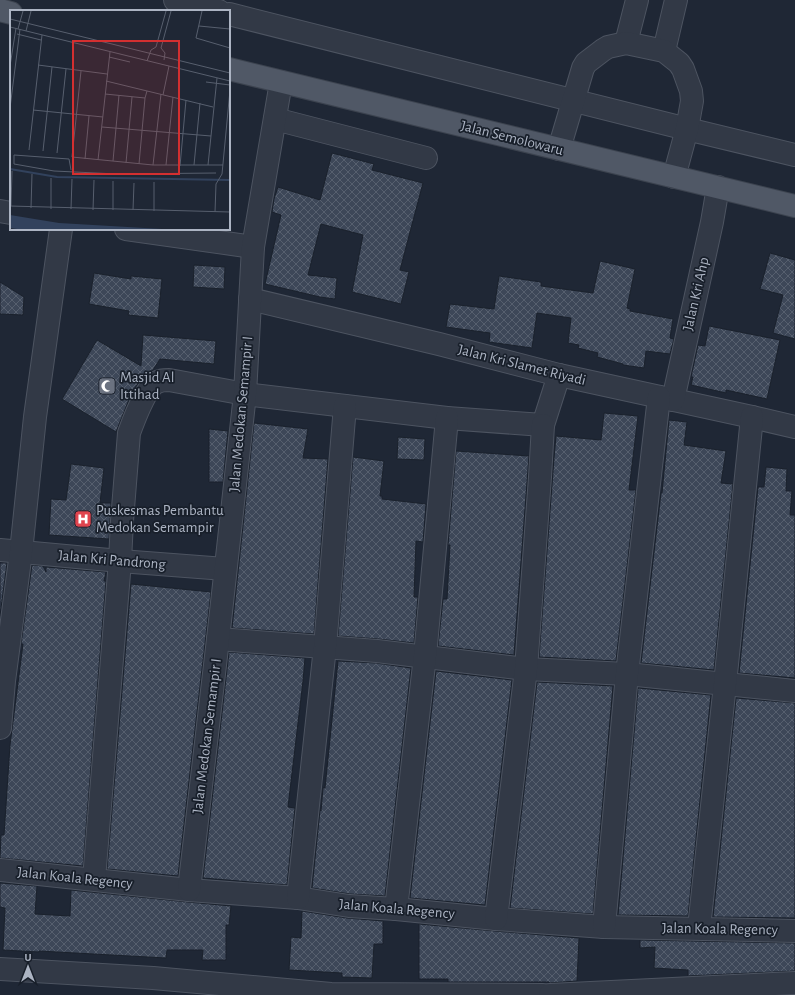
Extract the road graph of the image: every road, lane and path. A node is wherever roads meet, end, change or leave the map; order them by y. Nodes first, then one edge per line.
1 (175, 0) edge
2 (637, 0) edge
3 (676, 0) edge
4 (0, 10) edge
5 (215, 10) edge
6 (10, 13) edge
7 (230, 14) edge
8 (626, 43) junction
9 (664, 51) junction
10 (230, 69) edge
11 (282, 82) junction
12 (572, 104) junction
13 (275, 120) junction
14 (687, 132) junction
15 (561, 142) junction
16 (795, 155) edge
17 (426, 158) dead end
18 (676, 172) junction
19 (718, 187) junction
20 (795, 206) edge
21 (0, 212) edge
22 (10, 213) edge
23 (61, 230) edge
24 (133, 230) edge
25 (253, 247) junction
26 (250, 299) junction
27 (559, 375) junction
28 (245, 394) junction
29 (666, 398) junction
30 (345, 406) junction
31 (752, 417) junction
32 (447, 418) junction
33 (543, 425) junction
34 (795, 427) edge
35 (11, 551) edge
36 (120, 562) junction
37 (225, 570) junction
38 (218, 639) junction
39 (325, 647) junction
40 (425, 656) junction
41 (526, 669) junction
42 (627, 674) junction
43 (725, 684) junction
44 (795, 692) edge
45 (0, 728) edge
46 (0, 870) edge
47 (94, 879) junction
48 (189, 890) junction
49 (298, 898) junction
50 (396, 909) junction
51 (496, 919) junction
52 (604, 927) junction
53 (699, 928) junction
54 (795, 931) edge
55 (0, 969) edge
56 (795, 983) edge
57 (544, 995) edge
58 (550, 995) edge

1 - 5 street
2 - 8 street
3 - 9 street
4 - 6 main road
7 - 12 street
8 - 9 street
8 - 12 street
9 - 14 street
10 - 11 main road, Jalan Semolowaru
11 - 13 street, Jalan Medokan Semampir I
11 - 15 main road, Jalan Semolowaru
12 - 14 street
12 - 15 street
13 - 17 street
13 - 25 street, Jalan Medokan Semampir I
14 - 16 street
14 - 18 street
15 - 18 main road, Jalan Semolowaru
18 - 19 main road, Jalan Semolowaru
19 - 20 main road, Jalan Semolowaru
19 - 29 street, Jalan Kri Ahp
21 - 22 street
23 - 35 street
24 - 25 street
25 - 26 street, Jalan Medokan Semampir I
26 - 27 street, Jalan Kri Slamet Riyadi
26 - 28 street, Jalan Medokan Semampir I
27 - 29 street, Jalan Kri Slamet Riyadi
27 - 33 street
28 - 30 street
28 - 36 street
28 - 37 street, Jalan Medokan Semampir I
29 - 31 street, Jalan Kri Slamet Riyadi
29 - 42 street, Jalan Kri Ahp
30 - 32 street
30 - 39 street
31 - 34 street, Jalan Kri Slamet Riyadi
31 - 43 street
32 - 33 street
32 - 40 street
33 - 41 street
35 - 36 street, Jalan Kri Pandrong
35 - 45 street
36 - 37 street, Jalan Kri Pandrong
36 - 47 street
37 - 38 street, Jalan Medokan Semampir I
38 - 39 street
38 - 48 street, Jalan Medokan Semampir I
39 - 40 street
39 - 49 street
40 - 41 street
40 - 50 street
41 - 42 street
41 - 51 street
42 - 43 street
42 - 52 street, Jalan Kri Ahp
43 - 44 street
43 - 53 street
46 - 47 street, Jalan Koala Regency
47 - 48 street, Jalan Koala Regency
48 - 49 street, Jalan Koala Regency
49 - 50 street, Jalan Koala Regency
50 - 51 street, Jalan Koala Regency
51 - 52 street, Jalan Koala Regency
52 - 53 street, Jalan Koala Regency
53 - 54 street, Jalan Koala Regency
55 - 57 street
56 - 58 street

